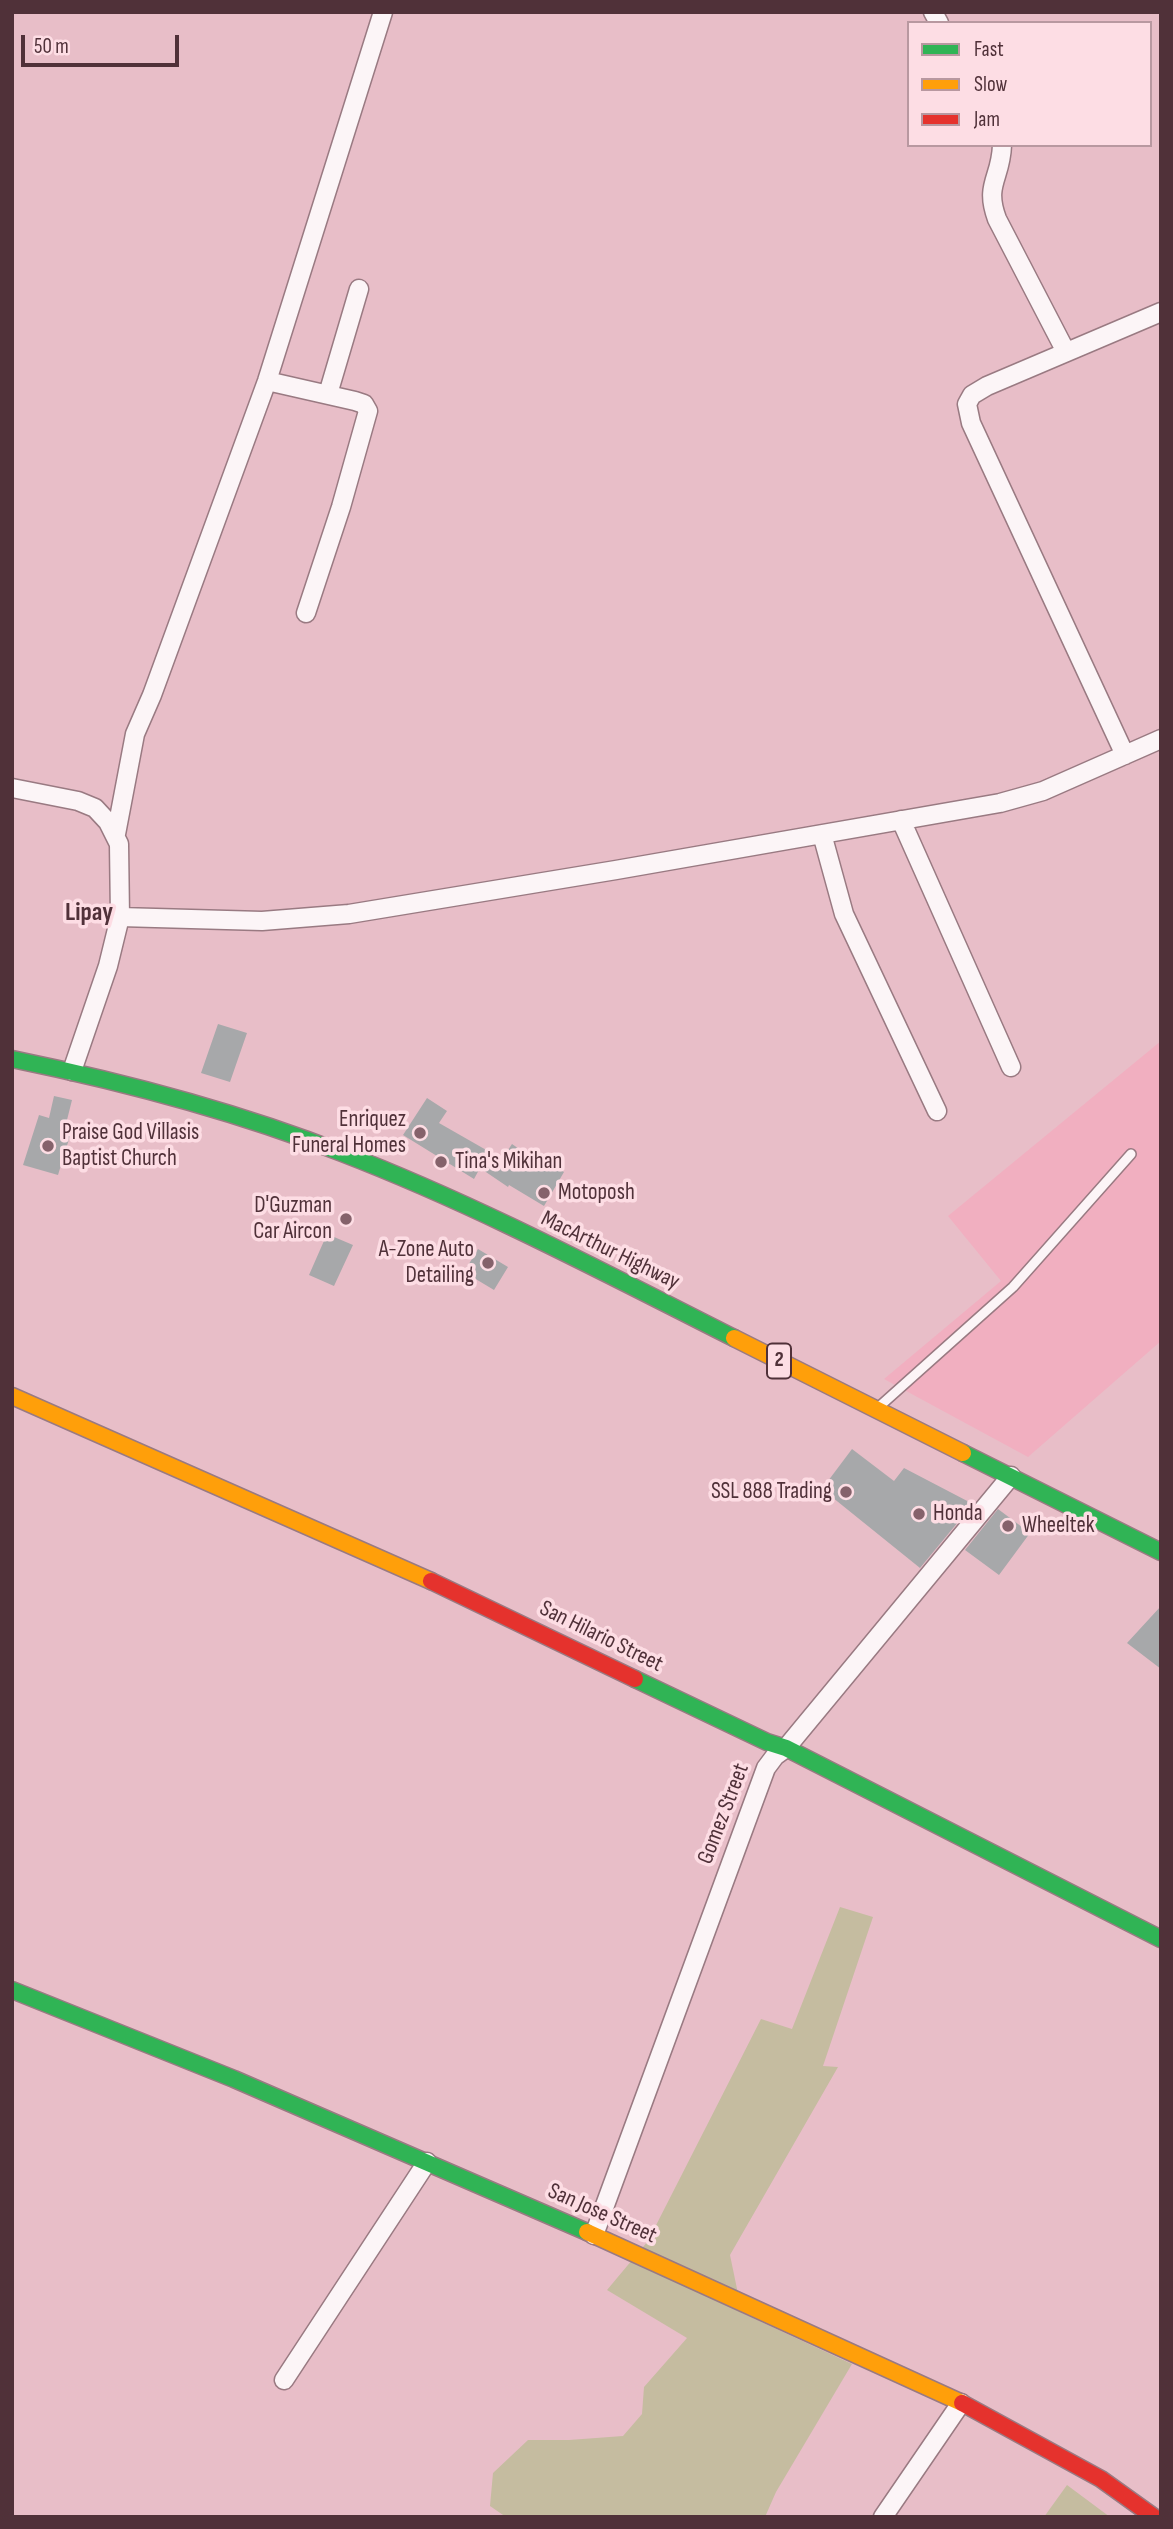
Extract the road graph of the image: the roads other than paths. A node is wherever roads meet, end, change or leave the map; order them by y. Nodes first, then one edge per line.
1 (383, 12) edge
2 (1002, 147) edge
3 (359, 289) dead end
4 (1161, 312) edge
5 (1066, 352) junction
6 (267, 381) junction
7 (328, 394) junction
8 (306, 613) dead end
9 (1161, 739) edge
10 (1125, 755) junction
11 (12, 788) edge
12 (901, 820) junction
13 (116, 834) junction
14 (822, 834) junction
15 (120, 917) junction
16 (12, 1059) edge
17 (1011, 1067) dead end
18 (72, 1070) junction
19 (937, 1111) dead end
20 (1131, 1154) dead end
21 (12, 1396) edge
22 (876, 1409) junction
23 (1011, 1476) junction
24 (1161, 1552) edge
25 (786, 1748) junction
26 (1161, 1939) edge
27 (12, 1990) edge
28 (427, 2162) junction
29 (594, 2235) junction
30 (284, 2379) dead end
31 (961, 2403) junction
32 (883, 2517) edge
33 (1154, 2517) edge

1 - 6 street
2 - 5 street
3 - 7 street
4 - 5 street
5 - 10 street
6 - 7 street
6 - 13 street
7 - 8 street
9 - 10 street
10 - 12 street
11 - 13 street
12 - 14 street
12 - 17 street
13 - 15 street
14 - 15 street
14 - 19 street
15 - 18 street
16 - 18 main road, MacArthur Highway / 2
18 - 22 main road, MacArthur Highway / 2
20 - 22 lane
21 - 25 main road, San Hilario Street
22 - 23 main road, MacArthur Highway / 2
23 - 24 main road, MacArthur Highway / 2
23 - 25 street, Gomez Street
25 - 26 main road, San Hilario Street
25 - 29 street, Gomez Street
27 - 28 main road, San Jose Street
28 - 29 main road, San Jose Street
28 - 30 street
29 - 31 main road, San Jose Street
31 - 32 street
31 - 33 main road, San Jose Street

